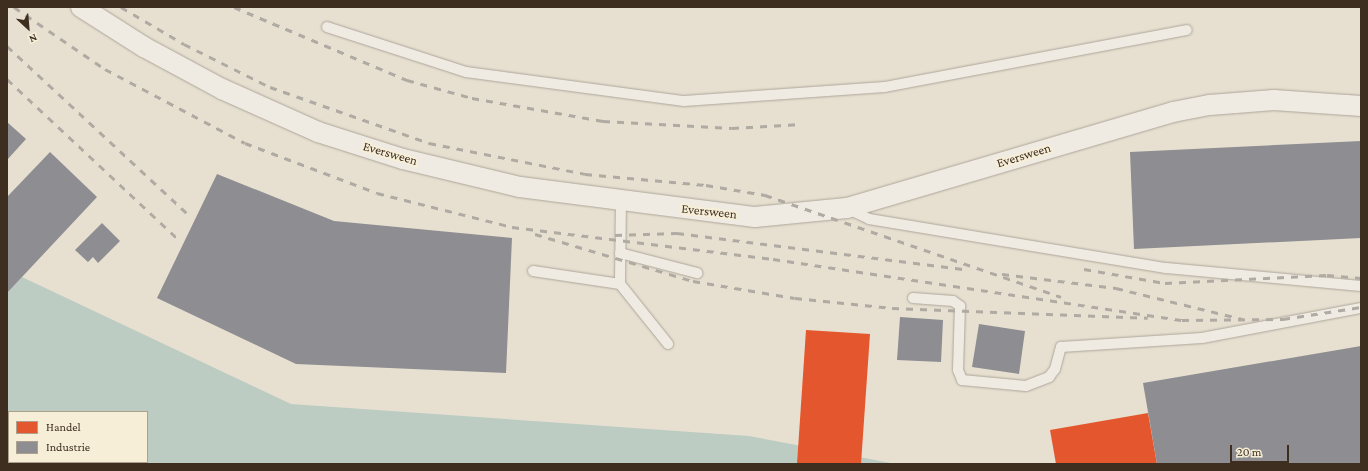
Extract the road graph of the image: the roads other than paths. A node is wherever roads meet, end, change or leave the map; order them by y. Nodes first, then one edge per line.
1 (81, 7) edge
2 (327, 27) dead end
3 (1187, 30) dead end
4 (1361, 106) edge
5 (621, 200) junction
6 (847, 208) junction
7 (620, 253) junction
8 (533, 271) dead end
9 (697, 273) dead end
10 (620, 284) junction
11 (1361, 286) edge
12 (913, 298) dead end
13 (1361, 308) edge
14 (668, 344) dead end

1 - 5 street, Eversween
2 - 3 lane
4 - 6 street, Eversween
5 - 6 street, Eversween
5 - 7 lane
6 - 11 lane
7 - 9 lane
7 - 10 lane
8 - 10 lane
10 - 14 lane
12 - 13 lane

